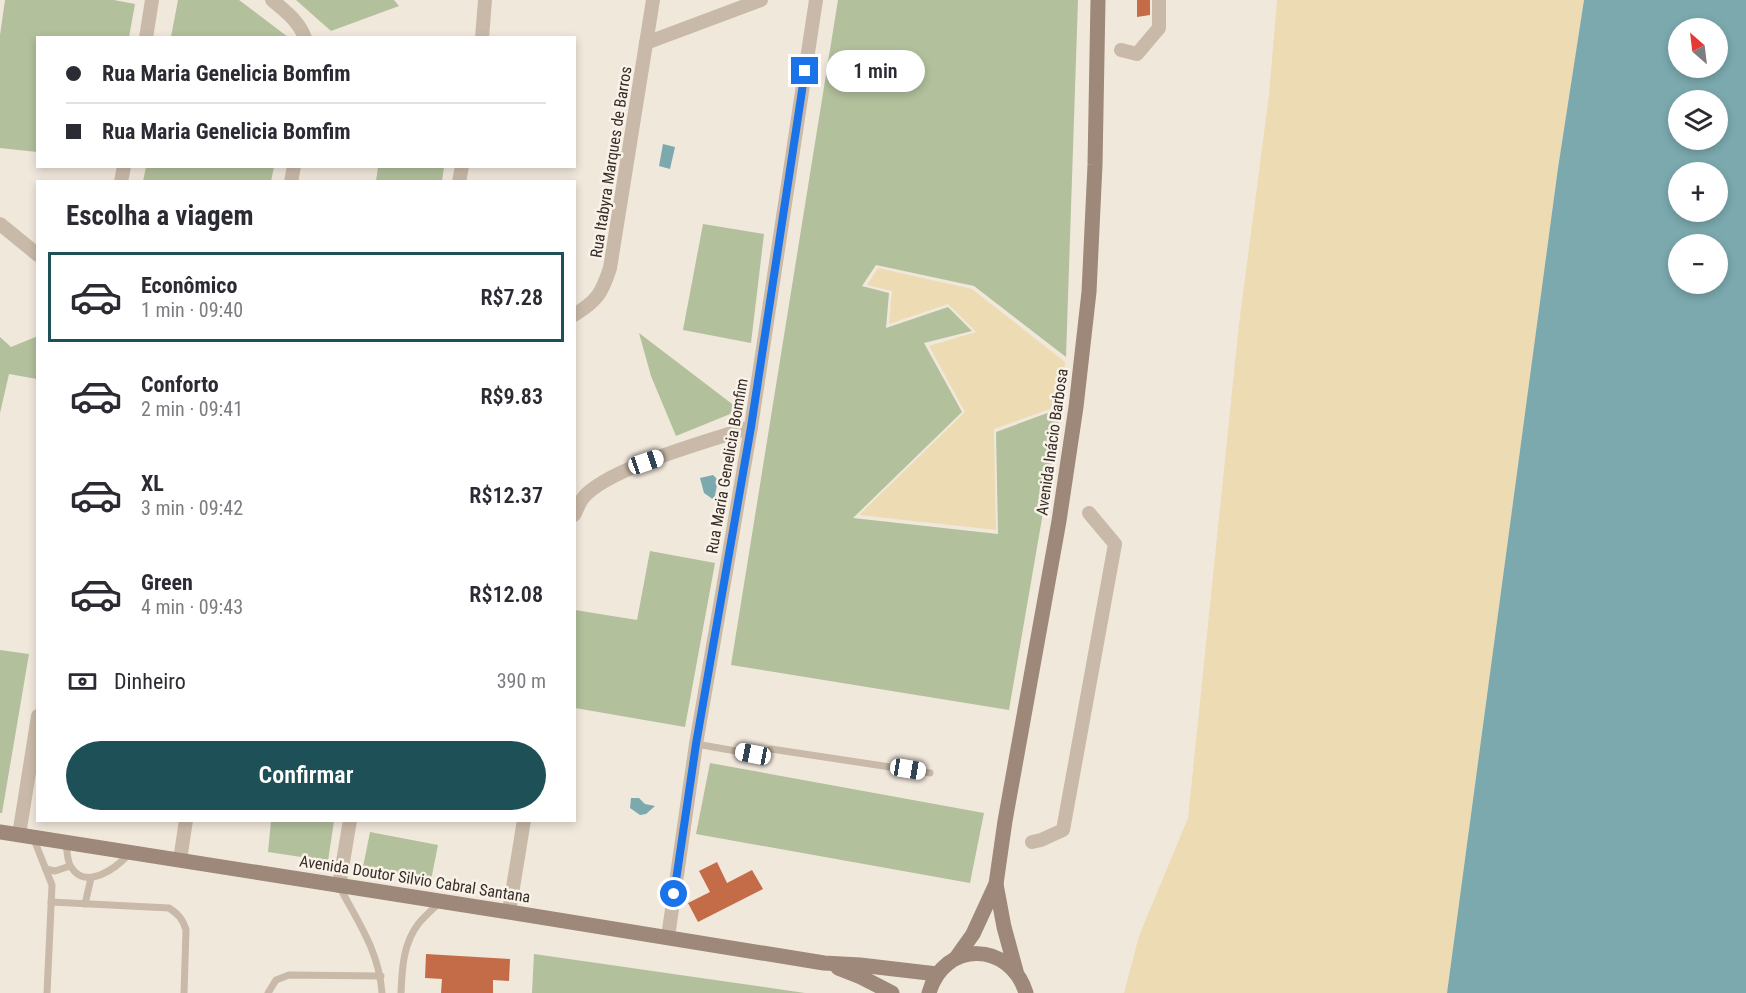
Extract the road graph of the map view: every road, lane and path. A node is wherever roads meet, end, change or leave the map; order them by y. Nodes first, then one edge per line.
1 (152, 0) edge
2 (272, 0) edge
3 (485, 0) edge
4 (653, 0) edge
5 (761, 0) edge
6 (816, 0) edge
7 (1098, 0) edge
8 (1159, 0) edge
9 (146, 36) edge
10 (304, 36) edge
11 (482, 36) edge
12 (646, 43) junction
13 (1121, 50) dead end
14 (0, 224) edge
15 (36, 253) edge
16 (576, 314) edge
17 (751, 427) junction
18 (576, 511) edge
19 (1089, 513) dead end
20 (36, 736) edge
21 (696, 744) junction
22 (930, 773) dead end
23 (186, 822) edge
24 (350, 822) edge
25 (524, 822) edge
26 (0, 832) edge
27 (26, 836) junction
28 (66, 842) junction
29 (1032, 842) dead end
30 (131, 852) junction
31 (180, 860) junction
32 (70, 866) junction
33 (46, 869) junction
34 (91, 878) junction
35 (996, 884) junction
36 (339, 886) junction
37 (51, 902) junction
38 (440, 902) junction
39 (86, 904) junction
40 (509, 912) junction
41 (668, 937) junction
42 (956, 958) junction
43 (824, 963) junction
44 (1016, 971) junction
45 (937, 974) junction
46 (381, 976) junction
47 (47, 993) edge
48 (184, 993) edge
49 (268, 993) edge
50 (382, 993) edge
51 (401, 993) edge
52 (892, 993) edge
53 (929, 993) edge
54 (1026, 993) edge

1 - 9 street
2 - 10 street
3 - 11 street
4 - 12 street, Rua Itabyra Marques de Barros
5 - 12 street
6 - 17 street, Rua Maria Genelicia Bomfim
7 - 35 main road, Avenida Inácio Barbosa
8 - 13 street
12 - 16 street, Rua Itabyra Marques de Barros
14 - 15 street
17 - 18 street
17 - 21 street, Rua Maria Genelicia Bomfim
19 - 29 street
20 - 27 street
21 - 22 lane
21 - 41 street, Rua Maria Genelicia Bomfim
23 - 31 street
24 - 36 street
25 - 40 street
26 - 27 main road, Avenida Doutor Silvio Cabral Santana
27 - 28 main road, Avenida Doutor Silvio Cabral Santana
27 - 33 lane
28 - 30 main road, Avenida Doutor Silvio Cabral Santana
28 - 32 lane
30 - 31 main road, Avenida Doutor Silvio Cabral Santana
30 - 34 lane
31 - 36 main road, Avenida Doutor Silvio Cabral Santana
32 - 33 lane
32 - 34 lane
33 - 37 lane
34 - 39 lane
35 - 42 main road, Avenida Inácio Barbosa
35 - 44 main road, Avenida Inácio Barbosa
36 - 38 main road, Avenida Doutor Silvio Cabral Santana
36 - 46 lane
37 - 39 lane
37 - 47 lane
38 - 40 main road, Avenida Doutor Silvio Cabral Santana
38 - 51 lane
39 - 48 lane
40 - 41 main road, Avenida Doutor Silvio Cabral Santana
41 - 43 main road, Avenida Doutor Silvio Cabral Santana
42 - 44 main road
42 - 45 main road, Avenida Inácio Barbosa
43 - 45 main road, Avenida Doutor Silvio Cabral Santana
43 - 52 main road, Avenida Doutor Silvio Cabral Santana
44 - 54 main road, Avenida Inácio Barbosa
45 - 53 main road
46 - 49 lane
46 - 50 lane

